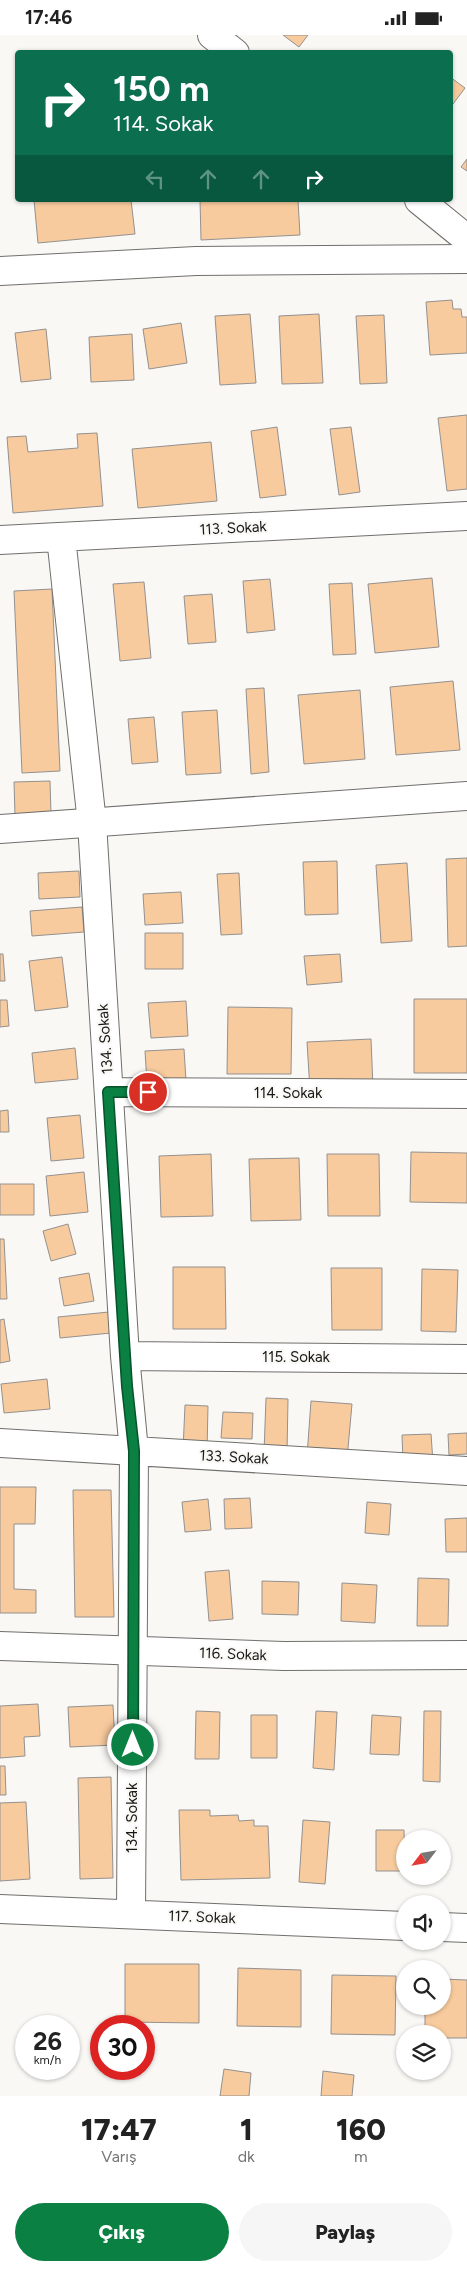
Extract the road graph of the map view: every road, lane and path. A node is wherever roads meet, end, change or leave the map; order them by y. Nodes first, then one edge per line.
1 (212, 35) edge
2 (231, 50) edge
3 (421, 202) edge
4 (467, 239) edge
5 (467, 259) edge
6 (0, 271) edge
7 (467, 516) edge
8 (61, 537) junction
9 (0, 540) edge
10 (467, 795) edge
11 (92, 823) junction
12 (0, 829) edge
13 (108, 1092) junction
14 (467, 1094) edge
15 (125, 1356) junction
16 (467, 1359) edge
17 (0, 1443) edge
18 (134, 1451) junction
19 (467, 1471) edge
20 (0, 1645) edge
21 (134, 1650) junction
22 (467, 1655) edge
23 (0, 1909) edge
24 (131, 1914) junction
25 (396, 1925) edge
26 (451, 1927) edge
27 (467, 1928) edge

1 - 2 street
3 - 4 street
5 - 6 street
7 - 8 street, 113. Sokak
8 - 9 street, 113. Sokak
8 - 11 street, 134. Sokak
10 - 11 street
11 - 12 street
11 - 13 street, 134. Sokak
13 - 14 street, 114. Sokak
13 - 15 street, 134. Sokak
15 - 16 street, 115. Sokak
15 - 18 street, 134. Sokak
17 - 18 street, 133. Sokak
18 - 19 street, 133. Sokak
18 - 21 street, 134. Sokak
20 - 21 street, 116. Sokak
21 - 22 street, 116. Sokak
21 - 24 street, 134. Sokak
23 - 24 street, 117. Sokak
24 - 25 street, 117. Sokak
26 - 27 street

